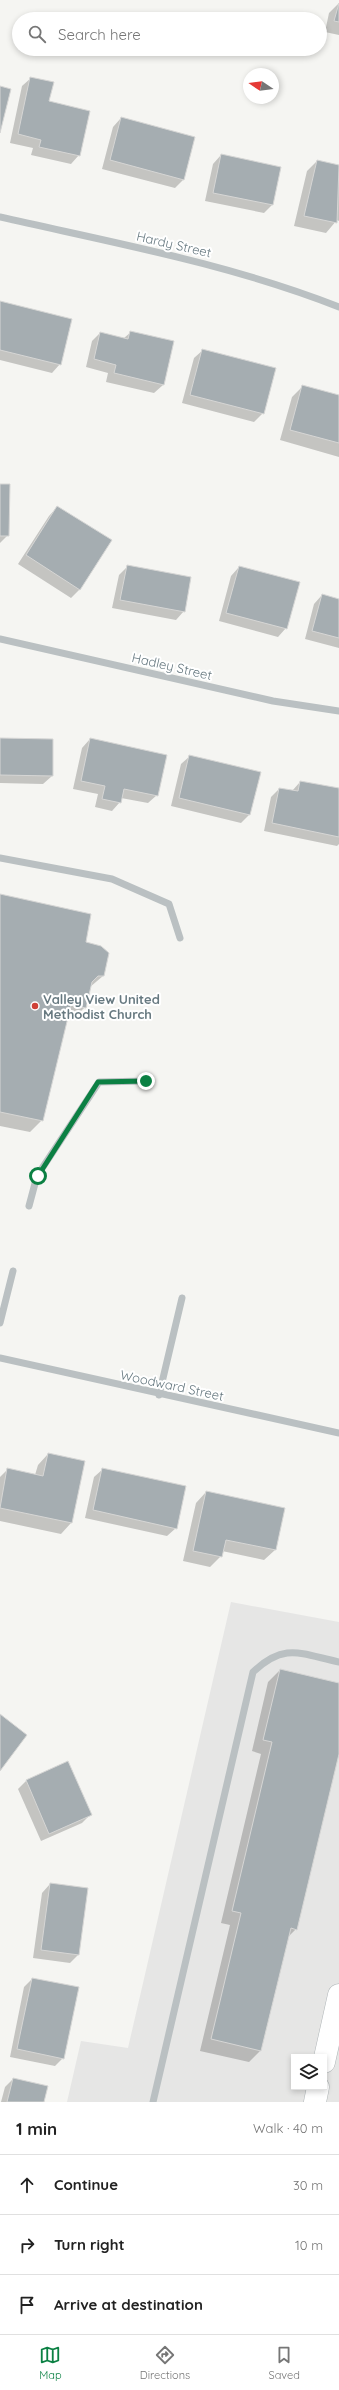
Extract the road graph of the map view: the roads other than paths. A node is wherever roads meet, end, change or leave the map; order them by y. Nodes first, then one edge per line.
1 (0, 217) edge
2 (339, 308) edge
3 (0, 639) edge
4 (339, 711) edge
5 (0, 858) edge
6 (180, 938) dead end
7 (146, 1081) dead end
8 (29, 1206) dead end
9 (13, 1271) dead end
10 (182, 1298) dead end
11 (0, 1323) edge
12 (0, 1358) edge
13 (159, 1395) junction
14 (339, 1433) edge
15 (339, 1662) edge
16 (339, 1996) edge
17 (326, 2054) edge
18 (317, 2090) edge
19 (153, 2102) edge
20 (315, 2102) edge

1 - 2 street, Hardy Street
3 - 4 street, Hadley Street
5 - 6 street
7 - 8 street
9 - 11 street
10 - 13 street
12 - 13 street, Woodward Street
13 - 14 street, Woodward Street
15 - 19 street
16 - 17 main road
18 - 20 main road

